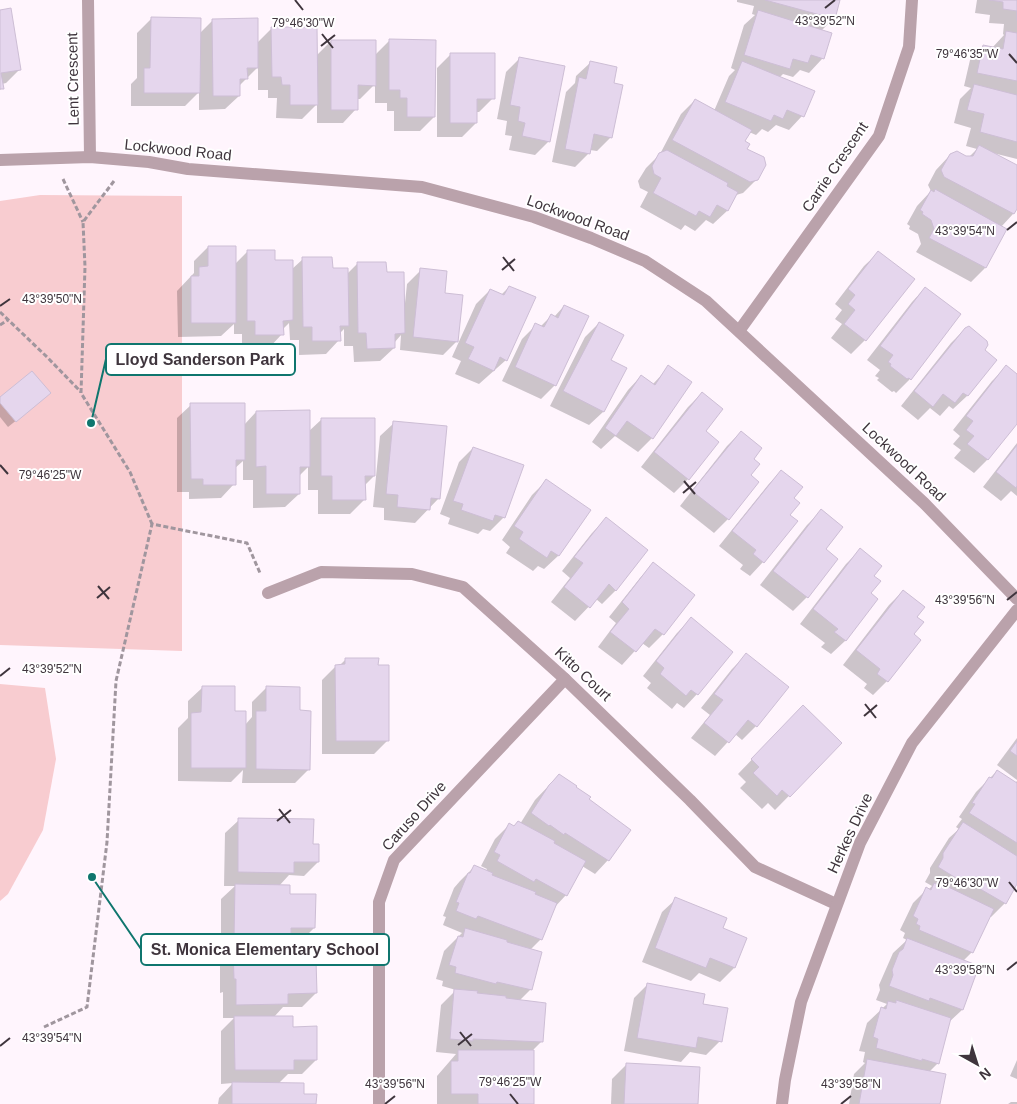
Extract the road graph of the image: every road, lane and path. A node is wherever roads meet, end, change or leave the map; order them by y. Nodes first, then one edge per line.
1 (88, 0) edge
2 (912, 0) edge
3 (53, 158) junction
4 (90, 158) junction
5 (0, 160) edge
6 (130, 161) junction
7 (83, 222) junction
8 (0, 312) edge
9 (8, 320) junction
10 (0, 325) edge
11 (739, 331) junction
12 (82, 393) junction
13 (152, 524) junction
14 (268, 593) joint
15 (1017, 599) edge
16 (1017, 610) edge
17 (565, 679) junction
18 (836, 904) junction
19 (44, 1027) dead end
20 (379, 1104) edge
21 (782, 1104) edge

1 - 4 street, Lent Crescent
2 - 11 street, Carrie Crescent
3 - 4 street, Lockwood Road
3 - 5 street, Lockwood Road
3 - 7 path
4 - 6 street, Lockwood Road
6 - 7 path
6 - 11 street, Lockwood Road
7 - 12 path
8 - 9 path
9 - 10 path
9 - 12 path
11 - 15 street, Lockwood Road
12 - 13 path
13 - 14 path
13 - 19 path
14 - 17 street, Kitto Court
16 - 18 street, Herkes Drive
17 - 18 street, Kitto Court
17 - 20 street, Caruso Drive
18 - 21 street, Herkes Drive

